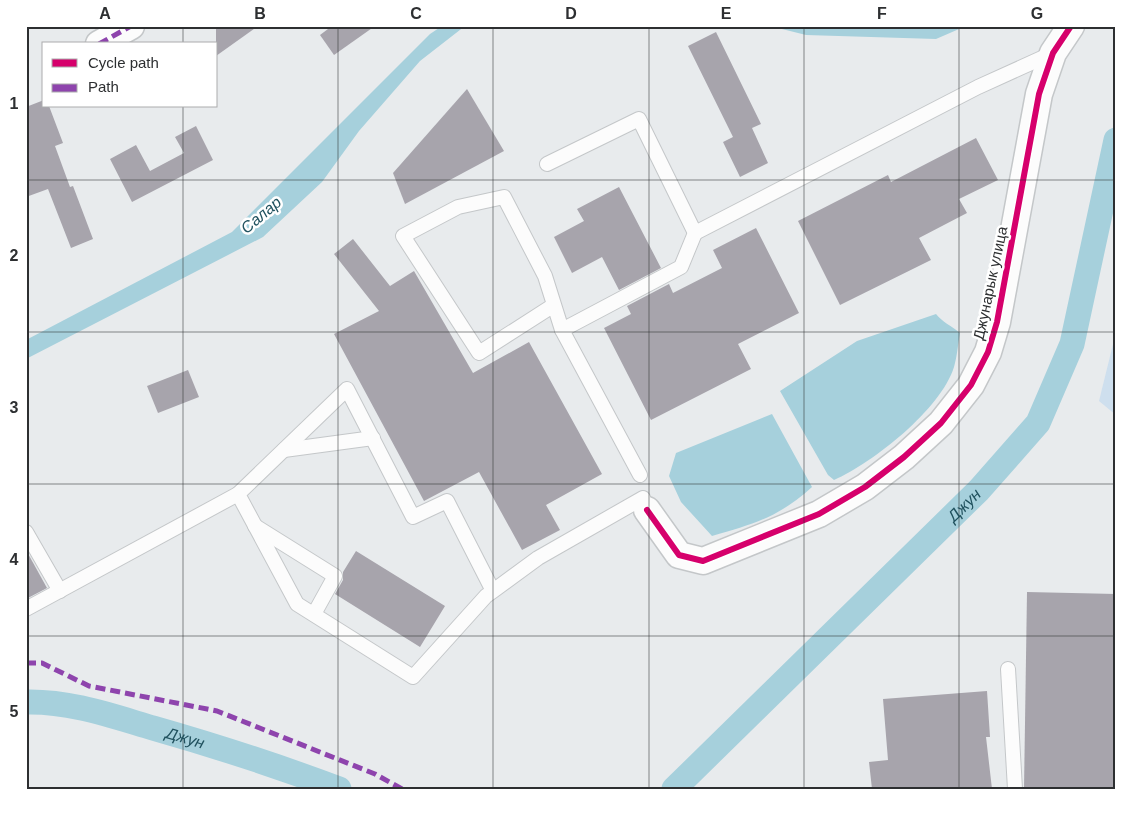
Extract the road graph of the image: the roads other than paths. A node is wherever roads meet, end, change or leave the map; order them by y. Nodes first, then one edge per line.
1 (131, 26) edge
2 (1071, 26) edge
3 (103, 42) edge
4 (1053, 53) junction
5 (547, 164) dead end
6 (695, 233) junction
7 (554, 305) junction
8 (562, 330) junction
9 (372, 438) junction
10 (284, 450) junction
11 (640, 475) dead end
12 (238, 494) junction
13 (647, 510) joint
14 (255, 526) junction
15 (26, 532) edge
16 (60, 591) junction
17 (493, 591) junction
18 (26, 609) edge
19 (314, 614) junction
20 (1008, 669) dead end
21 (1015, 789) edge

1 - 3 street
2 - 4 street, Джунарык улица
4 - 6 lane
4 - 13 street, Джунарык улица
5 - 6 lane
6 - 8 lane
7 - 7 lane
7 - 8 lane
8 - 11 lane
9 - 10 lane
9 - 10 lane
9 - 17 lane
10 - 12 lane
12 - 14 lane
12 - 16 lane
13 - 17 lane
14 - 19 lane
14 - 19 lane
15 - 16 lane
16 - 18 lane
17 - 19 lane
20 - 21 lane

